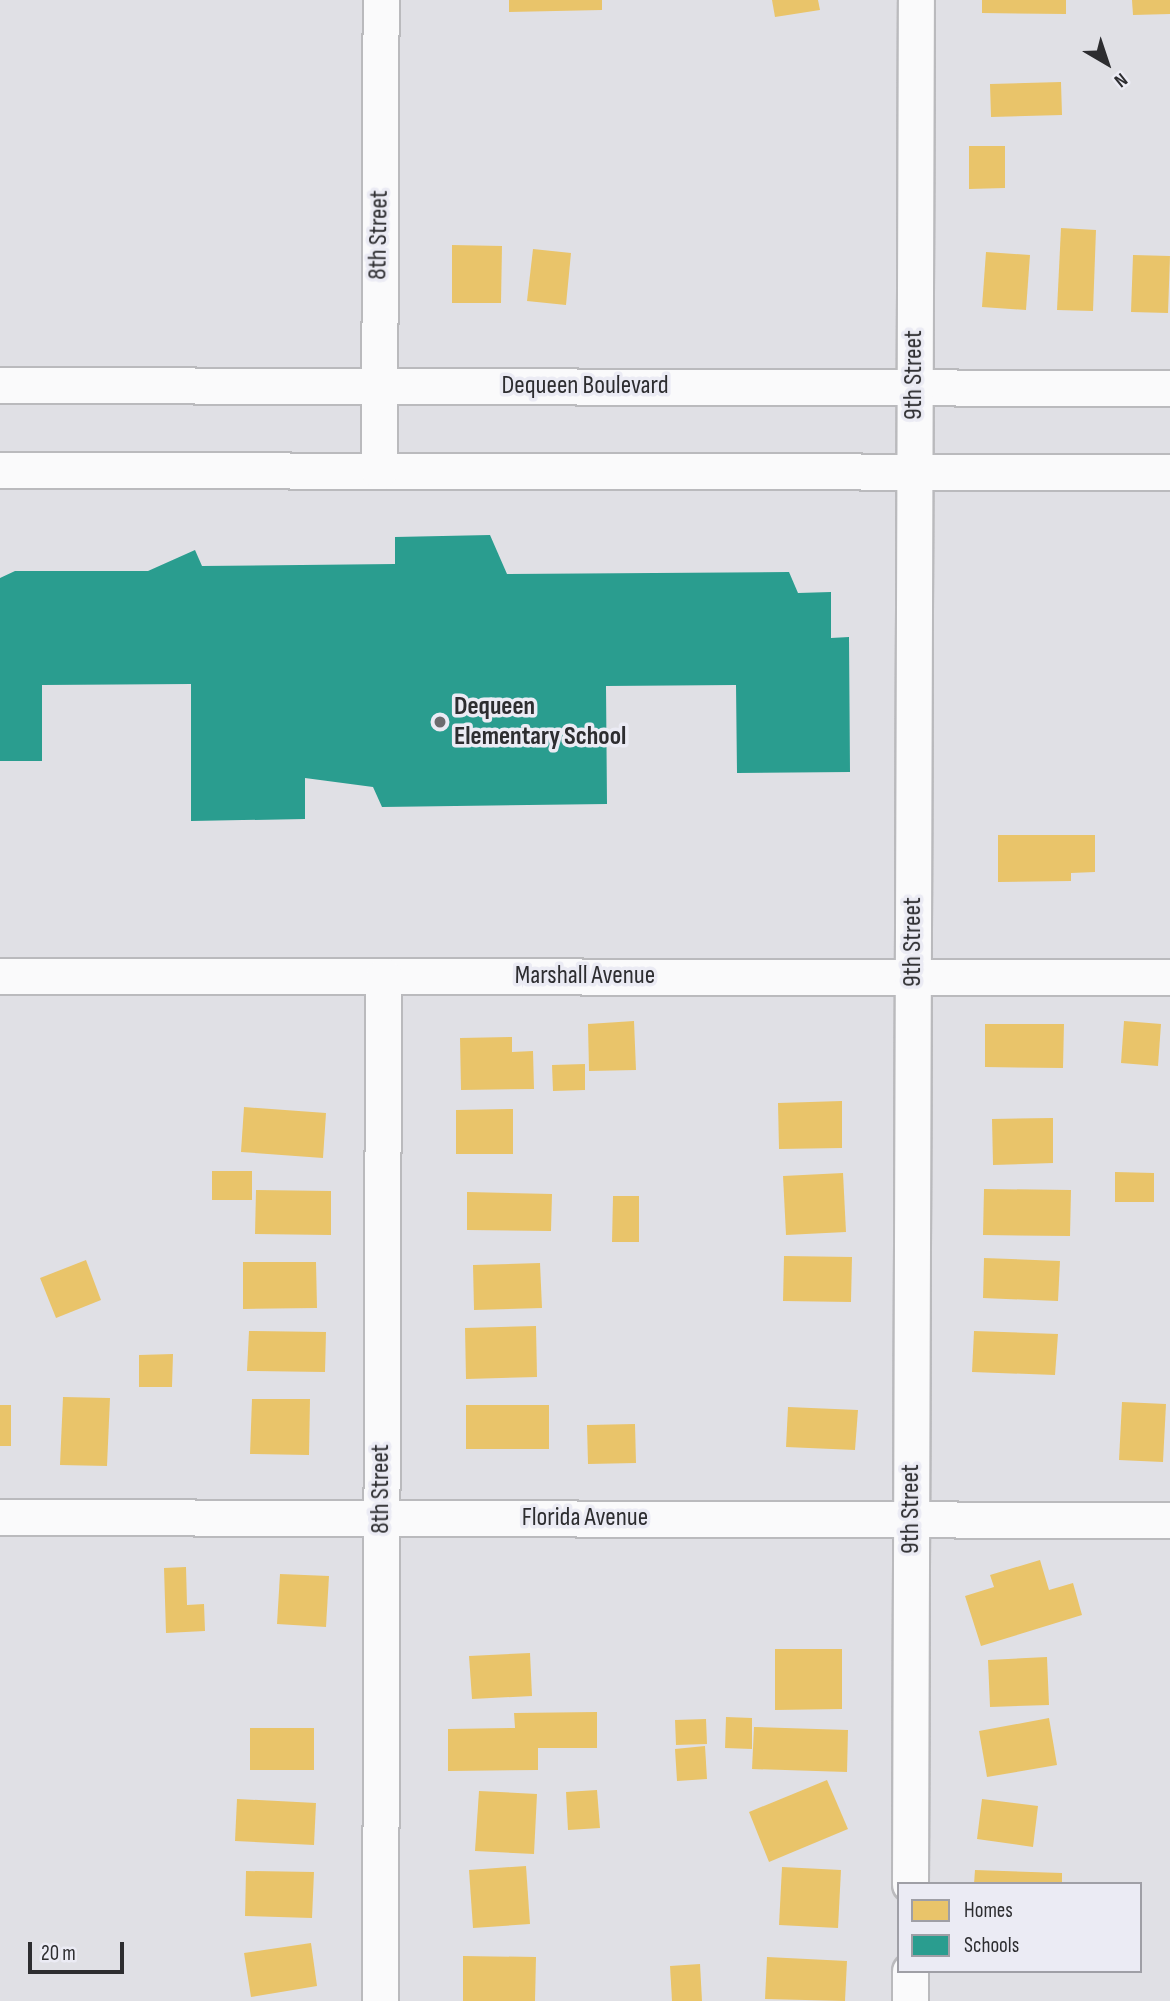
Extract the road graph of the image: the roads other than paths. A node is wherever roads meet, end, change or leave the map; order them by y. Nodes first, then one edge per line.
1 (381, 0) edge
2 (916, 0) edge
3 (0, 385) edge
4 (378, 386) junction
5 (914, 387) junction
6 (1170, 388) edge
7 (0, 470) edge
8 (379, 471) junction
9 (913, 472) junction
10 (1170, 472) edge
11 (0, 976) edge
12 (383, 976) junction
13 (913, 977) junction
14 (1170, 977) edge
15 (0, 1517) edge
16 (381, 1518) junction
17 (911, 1520) junction
18 (1170, 1520) edge
19 (910, 1882) edge
20 (910, 1973) edge
21 (380, 2001) edge
22 (910, 2001) edge

1 - 4 street, 8th Street
2 - 5 street, 9th Street
3 - 4 street, Dequeen Boulevard
4 - 5 street, Dequeen Boulevard
4 - 8 street, 8th Street
5 - 6 street, Dequeen Boulevard
5 - 9 street, 9th Street
7 - 8 street
8 - 9 street
9 - 10 street
9 - 13 street, 9th Street
11 - 12 street, Marshall Avenue
12 - 13 street, Marshall Avenue
12 - 16 street, 8th Street
13 - 14 street, Marshall Avenue
13 - 17 street, 9th Street
15 - 16 street, Florida Avenue
16 - 17 street, Florida Avenue
16 - 21 street, 8th Street
17 - 18 street, Florida Avenue
17 - 19 street, 9th Street
20 - 22 street

